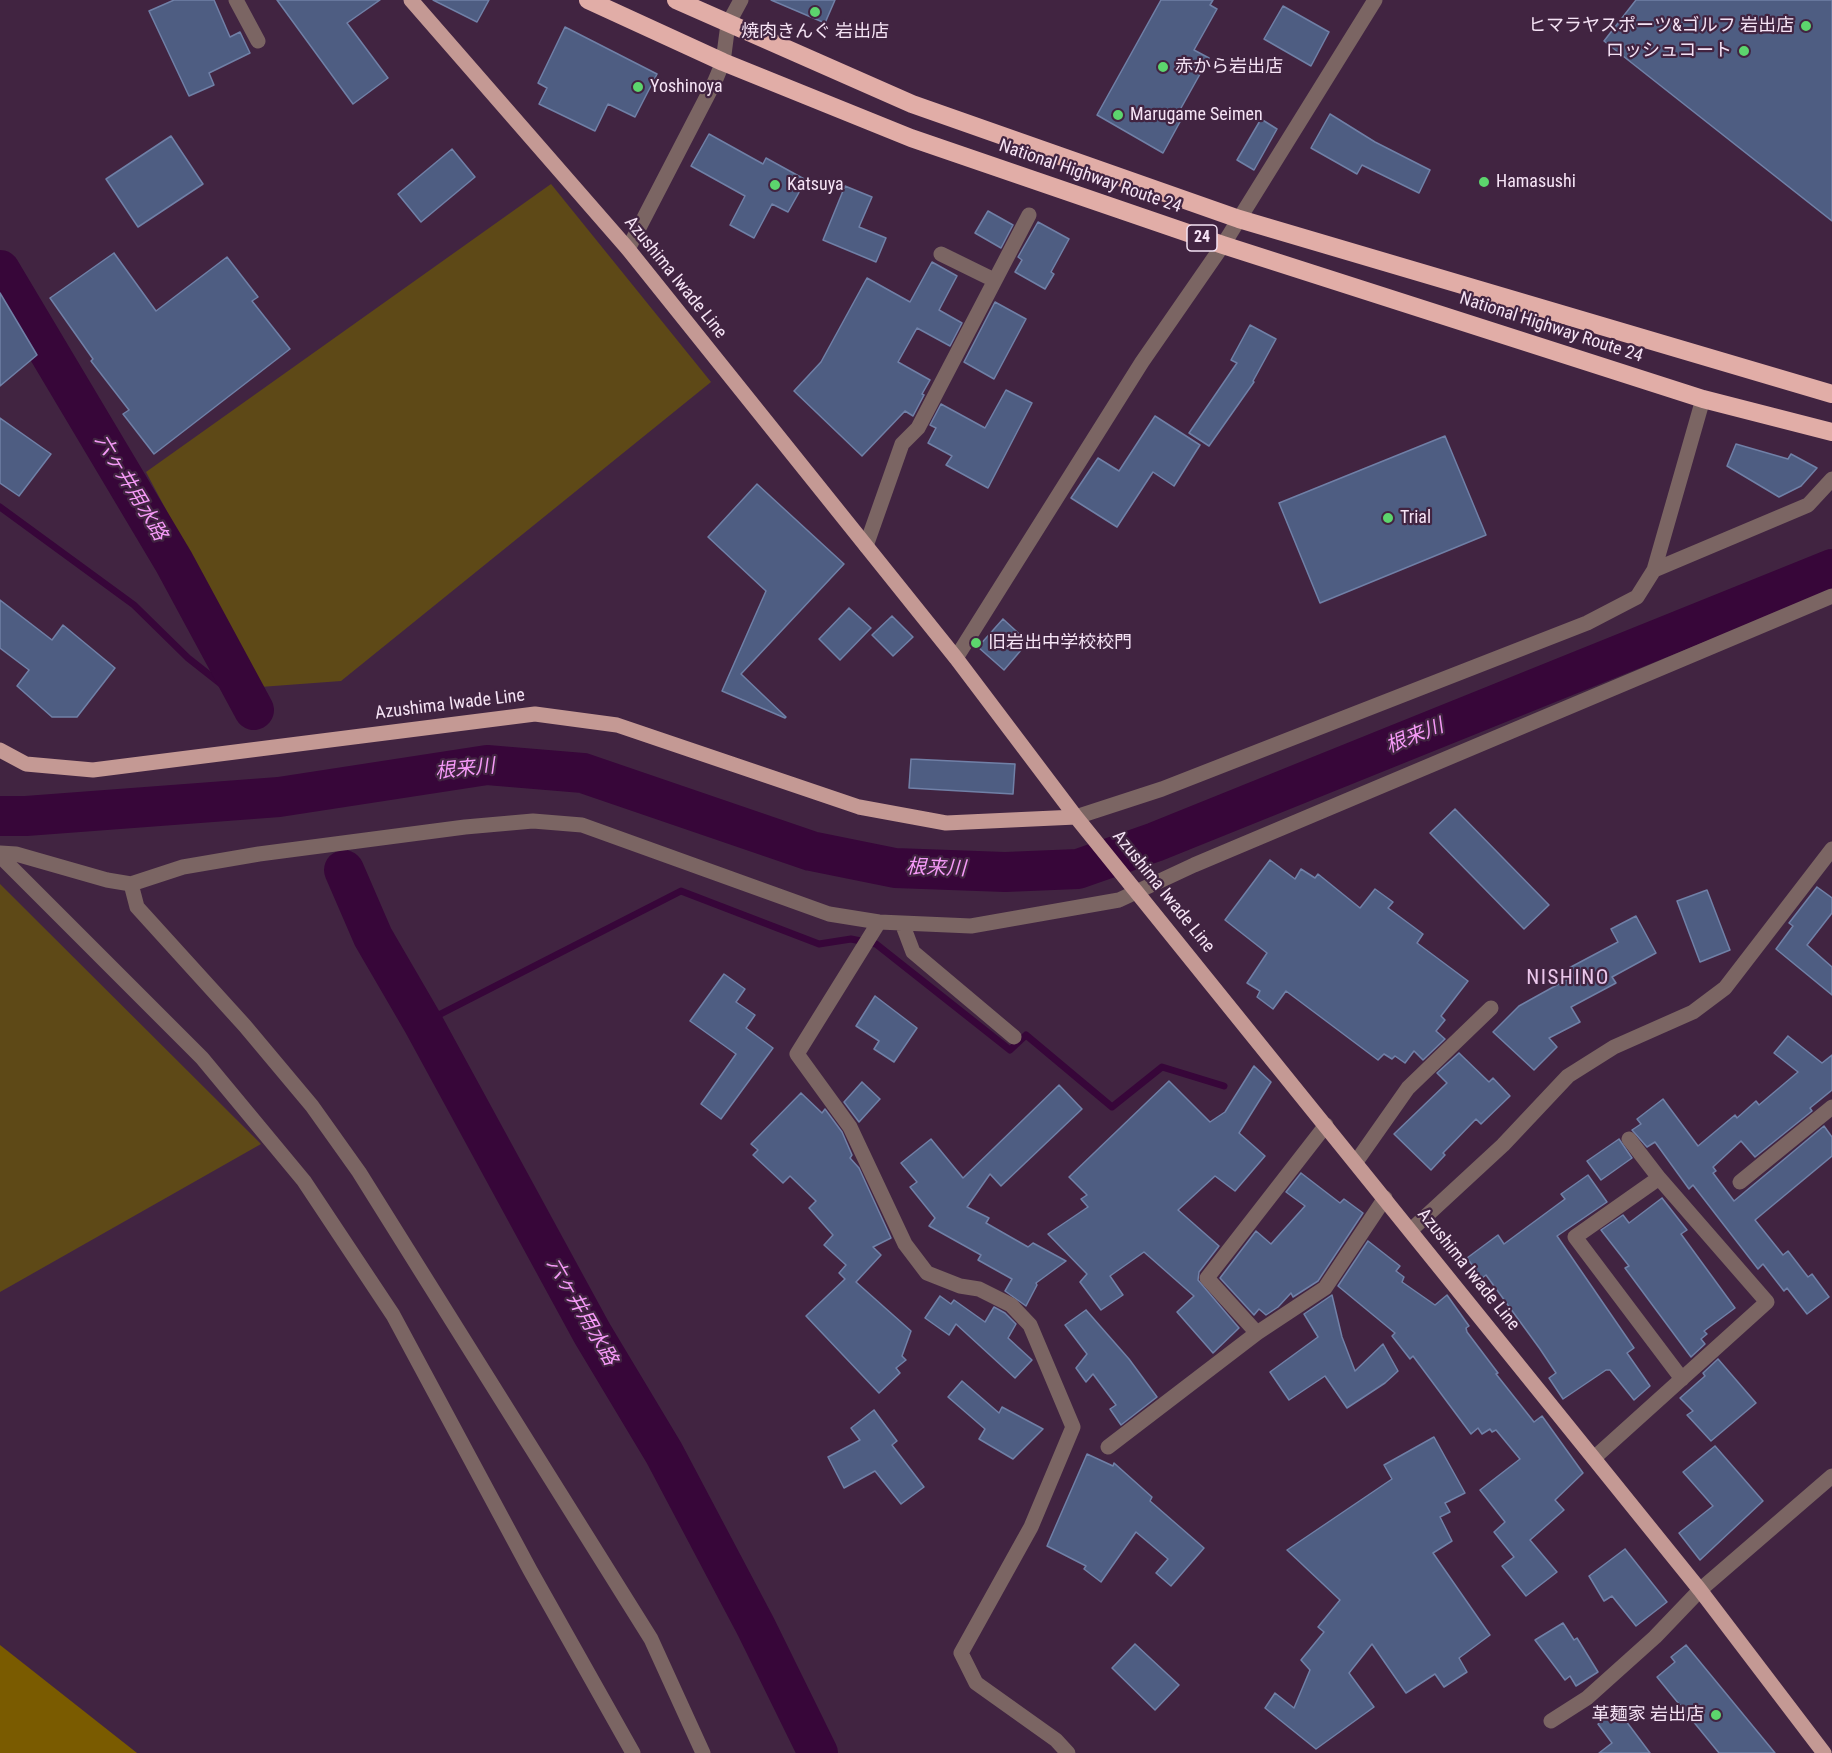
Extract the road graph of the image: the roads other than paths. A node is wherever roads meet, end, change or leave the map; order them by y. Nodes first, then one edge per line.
1 (236, 0) edge
2 (411, 0) edge
3 (588, 0) edge
4 (676, 0) edge
5 (741, 0) edge
6 (1375, 0) edge
7 (728, 24) junction
8 (258, 42) dead end
9 (723, 62) junction
10 (1029, 215) dead end
11 (1239, 219) junction
12 (1223, 245) junction
13 (628, 249) junction
14 (941, 254) dead end
15 (994, 280) junction
16 (1832, 394) edge
17 (1703, 399) junction
18 (1832, 432) edge
19 (1832, 479) edge
20 (866, 546) junction
21 (1654, 570) junction
22 (1832, 596) edge
23 (956, 658) junction
24 (0, 750) edge
25 (1076, 817) junction
26 (1832, 849) edge
27 (0, 855) edge
28 (131, 884) junction
29 (1132, 886) junction
30 (879, 922) junction
31 (902, 923) junction
32 (1491, 1008) dead end
33 (1014, 1037) dead end
34 (1832, 1107) edge
35 (1326, 1125) junction
36 (1629, 1139) dead end
37 (1356, 1162) junction
38 (1659, 1178) junction
39 (1740, 1182) dead end
40 (1385, 1198) junction
41 (1411, 1230) junction
42 (1257, 1333) junction
43 (1682, 1379) junction
44 (1108, 1447) dead end
45 (1594, 1458) junction
46 (1832, 1476) edge
47 (1700, 1590) junction
48 (1551, 1721) dead end
49 (633, 1753) edge
50 (703, 1753) edge
51 (1068, 1753) edge
52 (1824, 1753) edge

1 - 8 street
2 - 13 main road, Azushima Iwade Line
3 - 9 highway, National Highway Route 24 / 24
4 - 7 highway, National Highway Route 24 / 24
5 - 7 street
6 - 11 street
7 - 9 street
7 - 11 highway, National Highway Route 24 / 24
9 - 12 highway, National Highway Route 24 / 24
9 - 13 street
10 - 15 street
11 - 12 street
11 - 16 highway, National Highway Route 24 / 24
12 - 17 highway, National Highway Route 24 / 24
12 - 23 street
13 - 20 main road, Azushima Iwade Line
14 - 15 street
15 - 20 street
17 - 18 highway, National Highway Route 24 / 24
17 - 21 street
19 - 21 street
20 - 23 main road, Azushima Iwade Line
21 - 25 street
22 - 29 street
23 - 25 main road, Azushima Iwade Line
24 - 25 main road, Azushima Iwade Line
25 - 29 main road, Azushima Iwade Line
26 - 41 street
27 - 28 street
27 - 49 street
28 - 30 street
28 - 50 street
29 - 31 street
29 - 35 main road, Azushima Iwade Line
30 - 31 street
30 - 51 street
31 - 33 street
32 - 37 street
34 - 39 street
35 - 37 main road, Azushima Iwade Line
35 - 42 street
36 - 38 street
37 - 40 main road, Azushima Iwade Line
38 - 43 street
38 - 43 street
40 - 41 main road, Azushima Iwade Line
40 - 42 street
41 - 45 main road, Azushima Iwade Line
42 - 44 street
43 - 45 street
45 - 47 main road, Azushima Iwade Line
46 - 47 street
47 - 48 street
47 - 52 main road, Azushima Iwade Line

